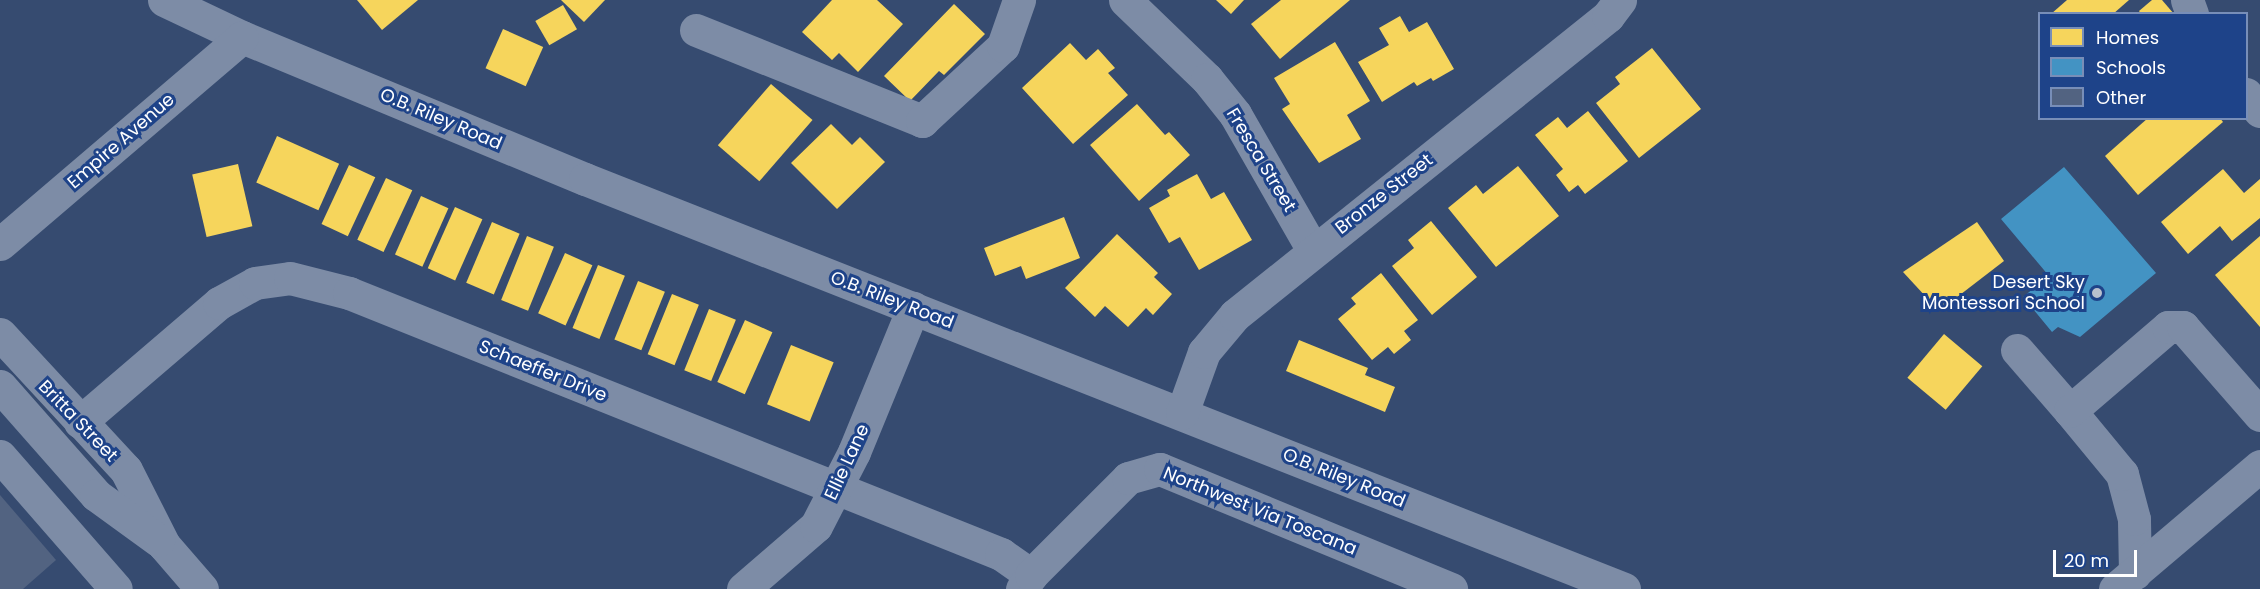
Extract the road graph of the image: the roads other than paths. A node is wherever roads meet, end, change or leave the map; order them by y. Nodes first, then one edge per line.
1 (164, 0) edge
2 (1019, 0) edge
3 (1125, 0) edge
4 (1620, 0) edge
5 (200, 8) edge
6 (696, 30) dead end
7 (242, 37) junction
8 (2248, 95) edge
9 (2260, 111) edge
10 (0, 244) edge
11 (1313, 250) junction
12 (913, 308) junction
13 (0, 334) edge
14 (2017, 350) dead end
15 (0, 386) edge
16 (2070, 411) junction
17 (1182, 413) junction
18 (2260, 415) edge
19 (80, 422) junction
20 (0, 456) edge
21 (2260, 466) edge
22 (836, 488) junction
23 (164, 545) junction
24 (2125, 581) edge
25 (1026, 582) edge
26 (116, 589) edge
27 (202, 589) edge
28 (743, 589) edge
29 (1451, 589) edge
30 (1624, 589) edge

1 - 5 street, O.B. Riley Road
2 - 6 street
3 - 11 street, Fresca Street
4 - 11 street, Bronze Street
5 - 7 street, O.B. Riley Road
7 - 10 street, Empire Avenue
7 - 12 street, O.B. Riley Road
8 - 9 street
11 - 17 street, Bronze Street
12 - 17 street, O.B. Riley Road
12 - 22 street, Ellie Lane
13 - 19 street, Britta Street
14 - 16 street
15 - 23 street, Britta Street
16 - 18 street
16 - 24 street
17 - 30 street, O.B. Riley Road
19 - 22 street, Schaeffer Drive
19 - 23 street, Britta Street
20 - 26 street
21 - 24 street
22 - 25 street, Schaeffer Drive
22 - 28 street, Ellie Lane
23 - 27 street, Britta Street
25 - 29 street, Northwest Via Toscana

